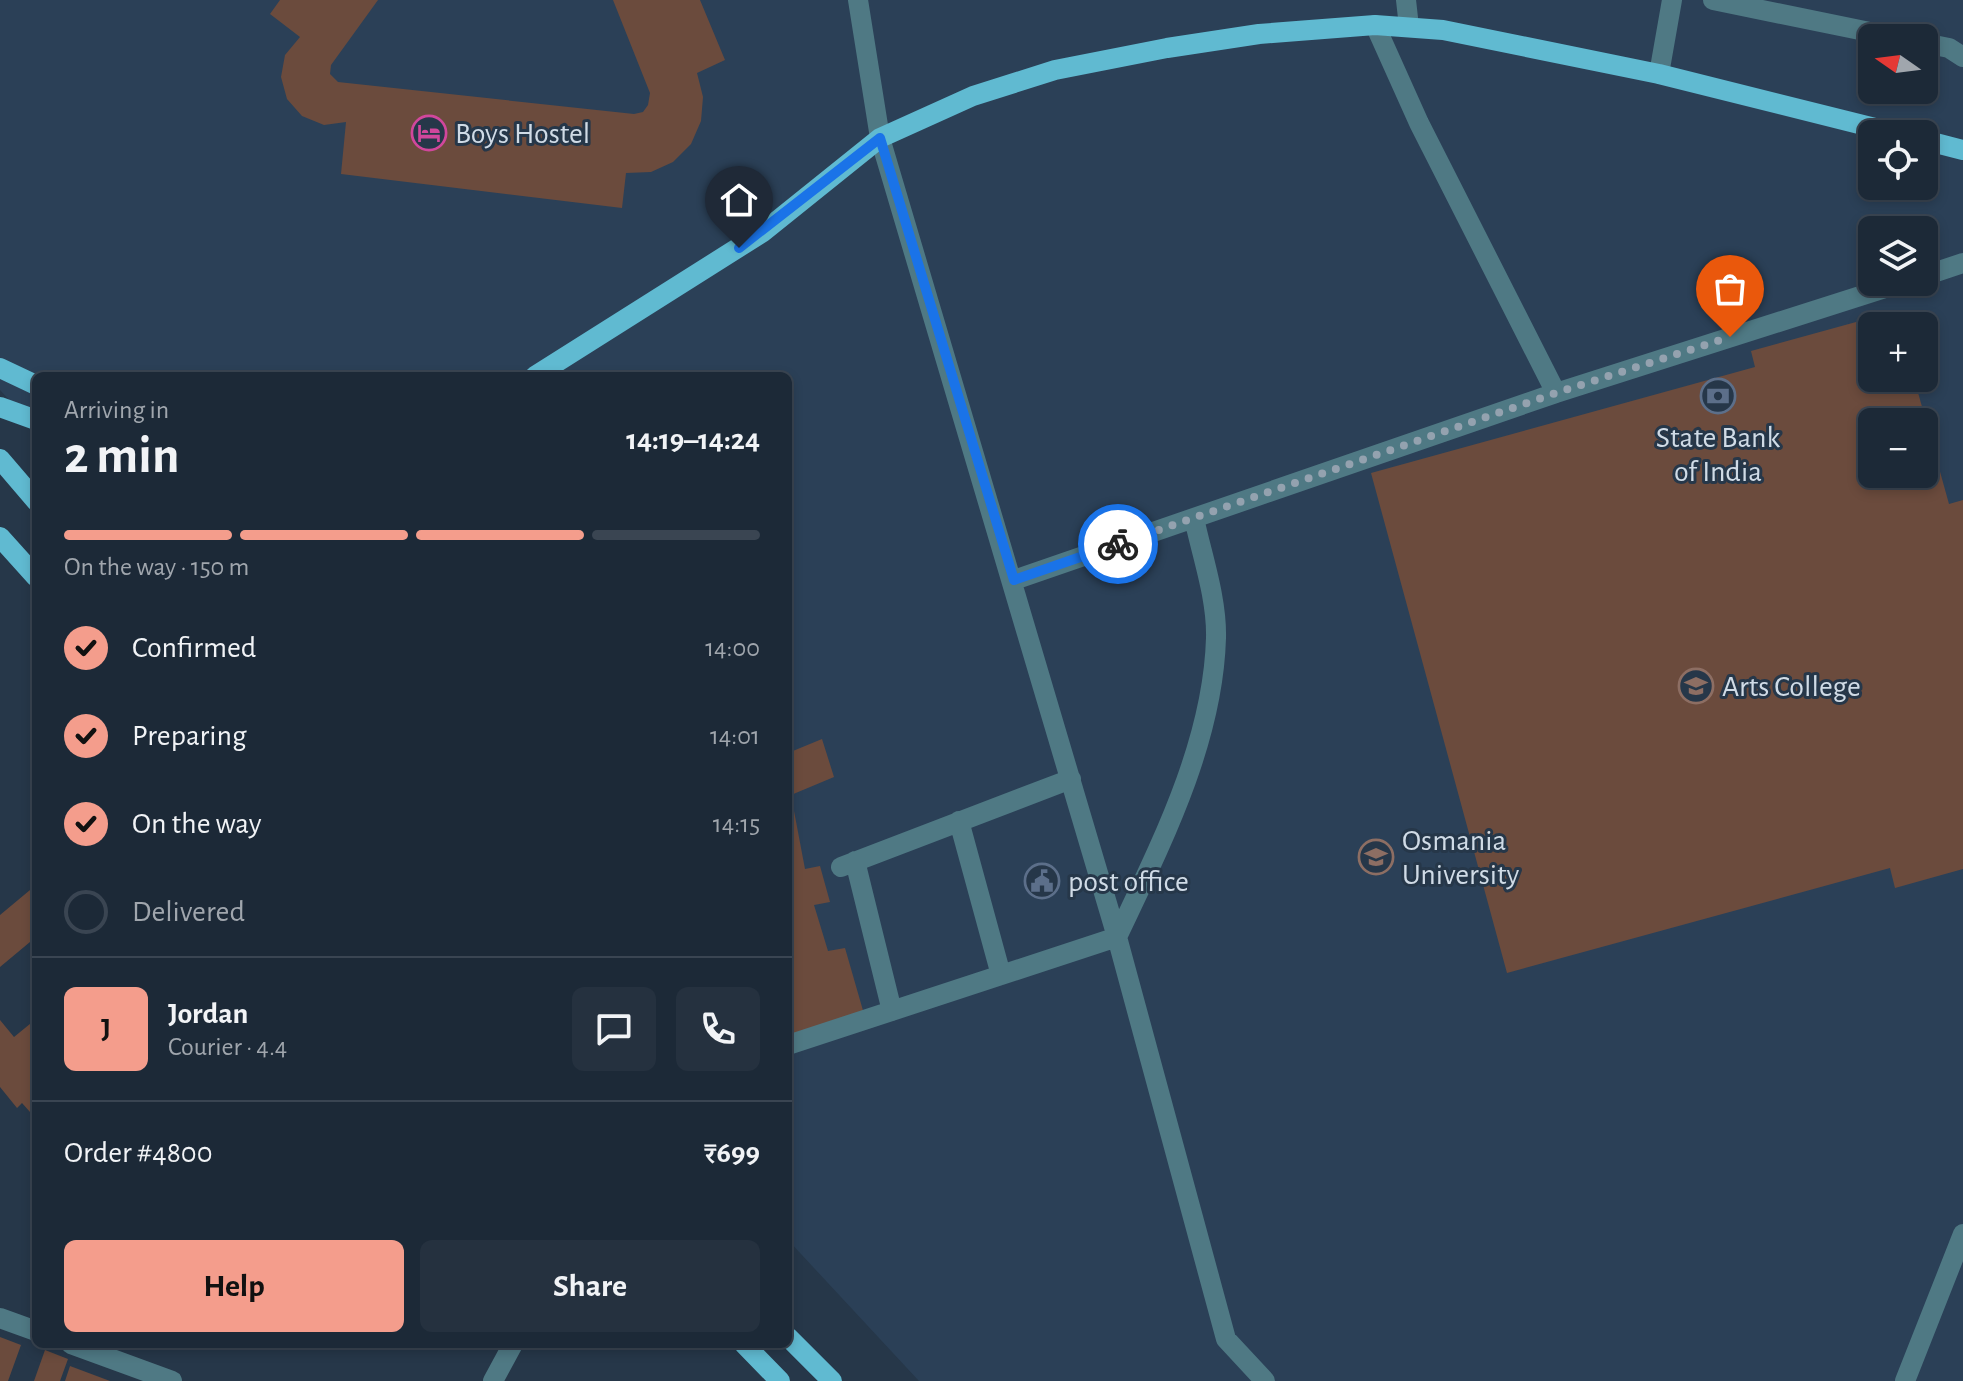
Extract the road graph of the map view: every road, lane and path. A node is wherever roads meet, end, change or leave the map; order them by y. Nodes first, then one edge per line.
1 (1406, 0) edge
2 (1672, 0) edge
3 (1713, 0) edge
4 (860, 1) edge
5 (1375, 25) junction
6 (1409, 27) junction
7 (1858, 30) edge
8 (1938, 46) edge
9 (1963, 57) edge
10 (1659, 74) junction
11 (1858, 124) edge
12 (880, 138) junction
13 (1938, 144) edge
14 (1963, 150) edge
15 (1963, 263) edge
16 (1938, 271) edge
17 (1860, 296) edge
18 (0, 368) edge
19 (541, 372) edge
20 (32, 383) edge
21 (1556, 393) junction
22 (0, 407) edge
23 (32, 419) edge
24 (0, 459) edge
25 (32, 496) edge
26 (1194, 518) junction
27 (0, 537) edge
28 (32, 573) edge
29 (1014, 580) junction
30 (1071, 779) junction
31 (959, 821) junction
32 (1117, 937) junction
33 (1001, 975) junction
34 (892, 1011) junction
35 (792, 1044) edge
36 (1963, 1234) edge
37 (0, 1318) edge
38 (32, 1330) edge
39 (792, 1341) edge
40 (82, 1348) edge
41 (511, 1348) edge
42 (748, 1348) edge
43 (172, 1381) edge
44 (493, 1381) edge
45 (780, 1381) edge
46 (832, 1381) edge
47 (1265, 1381) edge
48 (1905, 1381) edge

1 - 6 street
2 - 10 street
3 - 7 street
4 - 12 street
5 - 6 main road
5 - 12 main road
5 - 21 street
6 - 10 main road
8 - 9 street
10 - 11 main road
12 - 19 main road
12 - 29 street
13 - 14 main road
15 - 16 street
17 - 21 street
18 - 20 main road
21 - 26 street
22 - 23 main road
24 - 25 main road
26 - 29 street
26 - 32 street
27 - 28 main road
29 - 30 street
30 - 31 street
30 - 32 street
31 - 33 street
31 - 34 street
32 - 33 street
32 - 47 street
33 - 34 street
34 - 35 street
36 - 48 street
37 - 38 street
39 - 46 main road
40 - 43 street
41 - 44 street
42 - 45 main road

